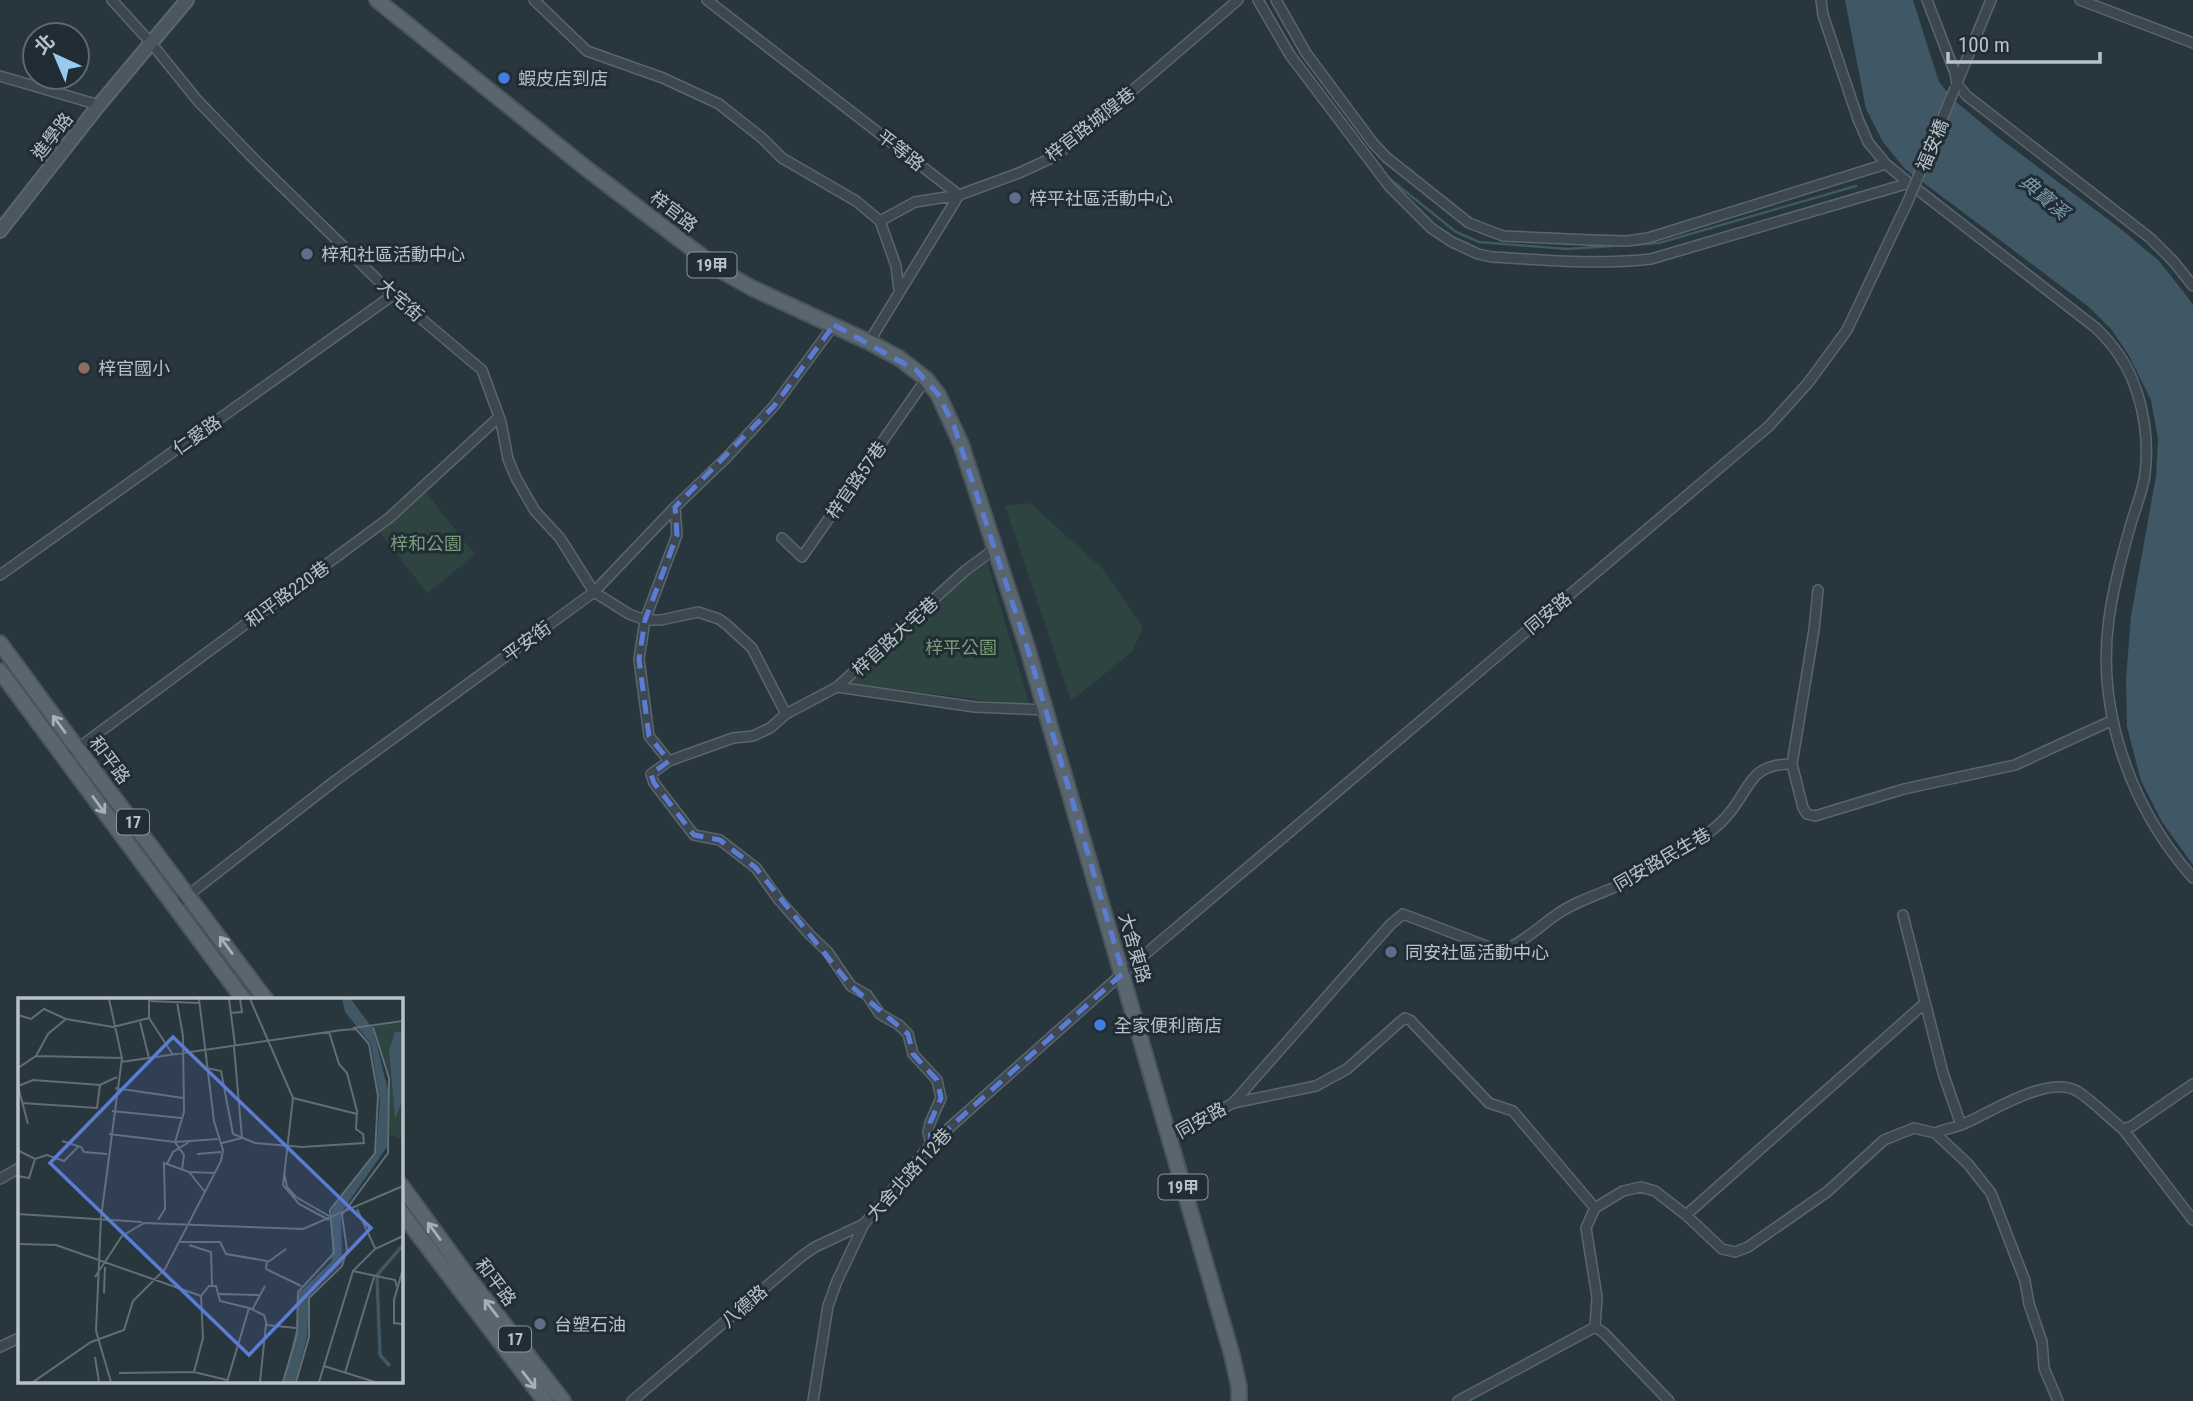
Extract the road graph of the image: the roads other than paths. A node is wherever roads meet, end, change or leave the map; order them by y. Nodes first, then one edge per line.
1 (112, 0) edge
2 (187, 0) edge
3 (377, 0) edge
4 (534, 0) edge
5 (707, 0) edge
6 (1238, 0) edge
7 (1258, 0) edge
8 (1276, 0) edge
9 (1821, 0) edge
10 (1927, 0) edge
11 (1990, 0) edge
12 (2080, 0) edge
13 (151, 43) junction
14 (2193, 43) edge
15 (0, 76) edge
16 (1956, 86) junction
17 (99, 105) junction
18 (1886, 164) junction
19 (1909, 183) junction
20 (959, 195) junction
21 (1908, 201) joint
22 (880, 221) junction
23 (0, 231) edge
24 (2193, 286) edge
25 (899, 290) junction
26 (393, 295) junction
27 (834, 325) junction
28 (869, 342) junction
29 (926, 379) junction
30 (499, 417) junction
31 (675, 507) junction
32 (782, 538) dead end
33 (996, 548) junction
34 (0, 575) edge
35 (1818, 590) dead end
36 (594, 592) junction
37 (645, 620) junction
38 (0, 643) edge
39 (0, 671) edge
40 (837, 687) junction
41 (1046, 710) junction
42 (786, 714) junction
43 (2113, 720) junction
44 (77, 748) junction
45 (63, 758) junction
46 (669, 761) junction
47 (1791, 764) junction
48 (2193, 878) edge
49 (188, 894) junction
50 (173, 907) junction
51 (1403, 914) joint
52 (1903, 915) dead end
53 (1123, 973) junction
54 (242, 998) edge
55 (265, 998) edge
56 (1925, 1003) junction
57 (2193, 1084) edge
58 (1233, 1103) junction
59 (1961, 1125) junction
60 (2123, 1129) junction
61 (1935, 1133) junction
62 (1169, 1138) junction
63 (930, 1144) junction
64 (18, 1169) edge
65 (0, 1178) edge
66 (402, 1186) edge
67 (1595, 1208) junction
68 (402, 1213) edge
69 (1686, 1215) junction
70 (2193, 1220) edge
71 (864, 1224) junction
72 (1595, 1327) junction
73 (18, 1338) edge
74 (0, 1347) edge
75 (545, 1401) edge
76 (563, 1401) edge
77 (632, 1401) edge
78 (813, 1401) edge
79 (1239, 1401) edge
80 (1458, 1401) edge
81 (1669, 1401) edge
82 (2058, 1401) edge

1 - 13 street, 大宅街
2 - 13 street, 進學路
3 - 27 main road, 梓官路 / 19甲
4 - 22 street
5 - 20 street, 平等路
6 - 20 street, 梓官路城隍巷
7 - 19 street
8 - 18 street
9 - 18 street
10 - 16 street
11 - 16 street, 福安橋
12 - 14 street
13 - 17 street, 進學路
13 - 26 street, 大宅街
15 - 17 street
16 - 21 street, 福安橋, bridge
16 - 24 street
17 - 23 street, 進學路
18 - 19 street
19 - 43 street
20 - 22 street, 梓官路城隍巷
20 - 25 street
21 - 53 street, 同安路
22 - 25 street
25 - 28 street
26 - 30 street, 大宅街
26 - 34 street, 仁愛路
27 - 28 main road, 梓官路 / 19甲
27 - 31 street, 平安街
28 - 29 main road, 梓官路 / 19甲
29 - 32 street, 梓官路57巷
29 - 33 main road, 梓官路 / 19甲
30 - 36 street, 大宅街
30 - 44 street, 和平路220巷
31 - 36 street, 平安街
31 - 37 street
33 - 40 street, 梓官路大宅巷
33 - 41 main road, 大舍東路 / 19甲
35 - 47 street
36 - 37 street
36 - 49 street, 平安街
37 - 42 street
37 - 46 street
44 -> 38 main road, 和平路 / 17
39 - 45 main road, 和平路 / 17
40 - 41 street
40 - 42 street, 梓官路大宅巷
41 - 53 main road, 大舍東路 / 19甲
42 - 46 street, 梓官路大宅巷
43 - 47 street
43 - 48 street
44 - 45 street, 和平路220巷
44 - 49 main road, 和平路 / 17
45 -> 50 main road, 和平路 / 17
46 - 63 street, 梓官路大宅巷
47 - 51 street, 同安路民生巷
49 - 50 street, 平安街
55 -> 49 main road, 和平路 / 17
50 - 54 main road, 和平路 / 17
51 - 58 street, 同安路
52 - 56 street
53 - 62 main road, 大舍東路 / 19甲
53 - 63 street, 大舍北路112巷
56 - 59 street
56 - 69 street
57 - 60 street
58 - 62 street, 同安路
58 - 67 street, 同安路
59 - 60 street
59 - 61 street
60 - 70 street
61 - 69 street
61 - 82 street
62 - 79 main road, 大舍東路 / 19甲
63 - 71 street, 大舍北路112巷
64 - 65 street
76 -> 66 main road, 和平路 / 17
67 - 69 street
67 - 72 street
68 -> 75 main road, 和平路 / 17
71 - 77 street, 八德路
71 - 78 street, 大舍北路112巷
72 - 80 street
72 - 81 street
73 - 74 street

